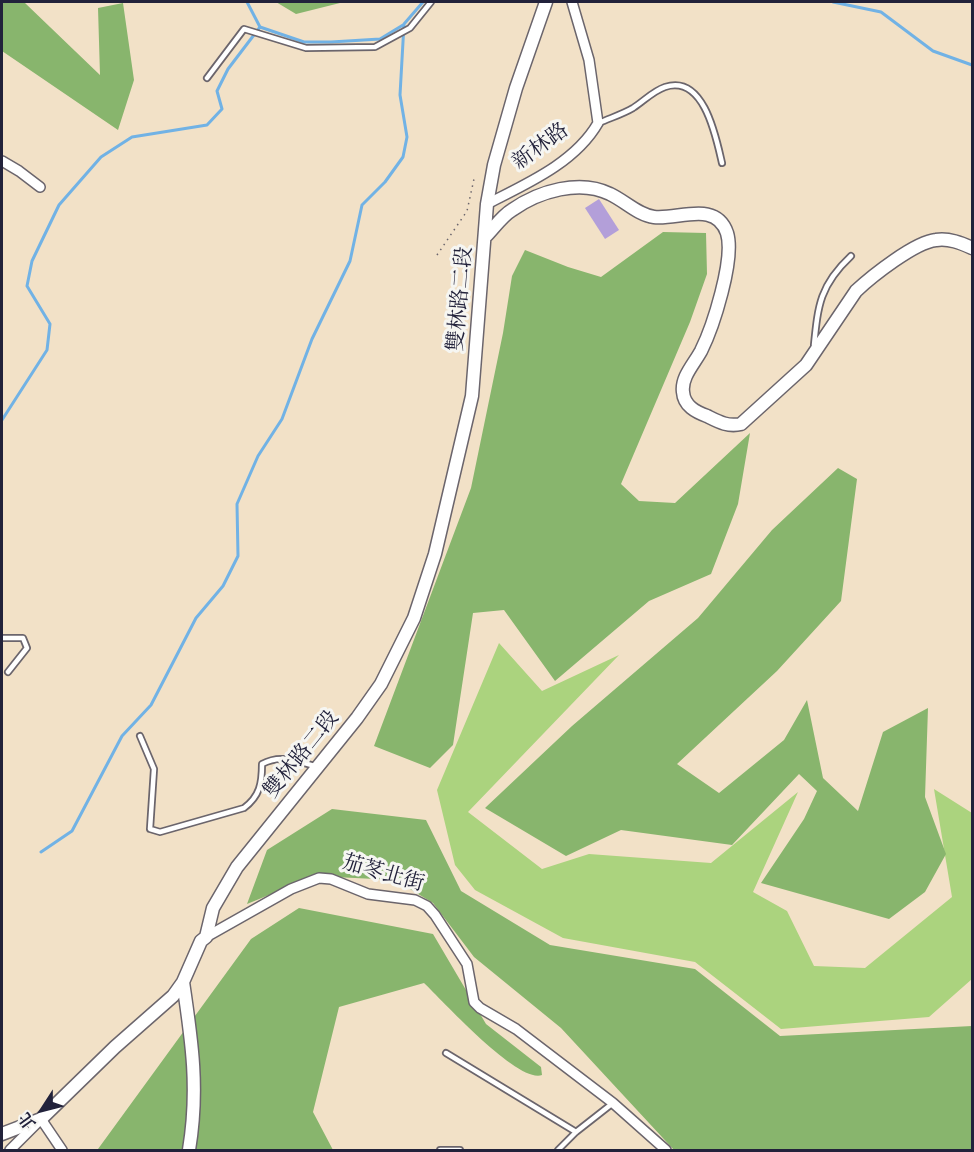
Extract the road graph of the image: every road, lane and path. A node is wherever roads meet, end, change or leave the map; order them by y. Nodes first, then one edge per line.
1 (431, 2) edge
2 (546, 2) edge
3 (572, 2) edge
4 (207, 78) dead end
5 (597, 123) junction
6 (2, 161) edge
7 (722, 163) dead end
8 (474, 179) dead end
9 (40, 187) dead end
10 (487, 204) junction
11 (486, 236) junction
12 (972, 248) edge
13 (437, 255) dead end
14 (850, 256) dead end
15 (814, 354) junction
16 (2, 638) edge
17 (8, 672) dead end
18 (140, 736) dead end
19 (318, 766) junction
20 (206, 937) junction
21 (183, 982) junction
22 (446, 1053) dead end
23 (613, 1103) junction
24 (41, 1119) junction
25 (576, 1131) junction
26 (2, 1134) edge
27 (10, 1150) edge
28 (62, 1150) edge
29 (189, 1150) edge
30 (440, 1150) edge
31 (460, 1150) edge
32 (558, 1150) edge
33 (666, 1150) edge

1 - 4 lane
2 - 10 street, 新林路
3 - 5 street, 新林路
5 - 7 lane
5 - 10 street, 新林路
6 - 9 street
8 - 13 path
10 - 11 street, 新林路
11 - 15 street, 雙林路二段
11 - 19 street, 雙林路二段
12 - 15 street, 雙林路二段
14 - 15 lane
16 - 17 lane
18 - 19 lane
19 - 20 street, 雙林路二段
20 - 21 street
20 - 23 street, 茄苳北街
21 - 24 street
21 - 29 street
22 - 25 lane
23 - 25 lane
23 - 33 street, 茄苳北街
24 - 26 street
24 - 27 street
24 - 28 street
25 - 32 lane
30 - 31 lane

